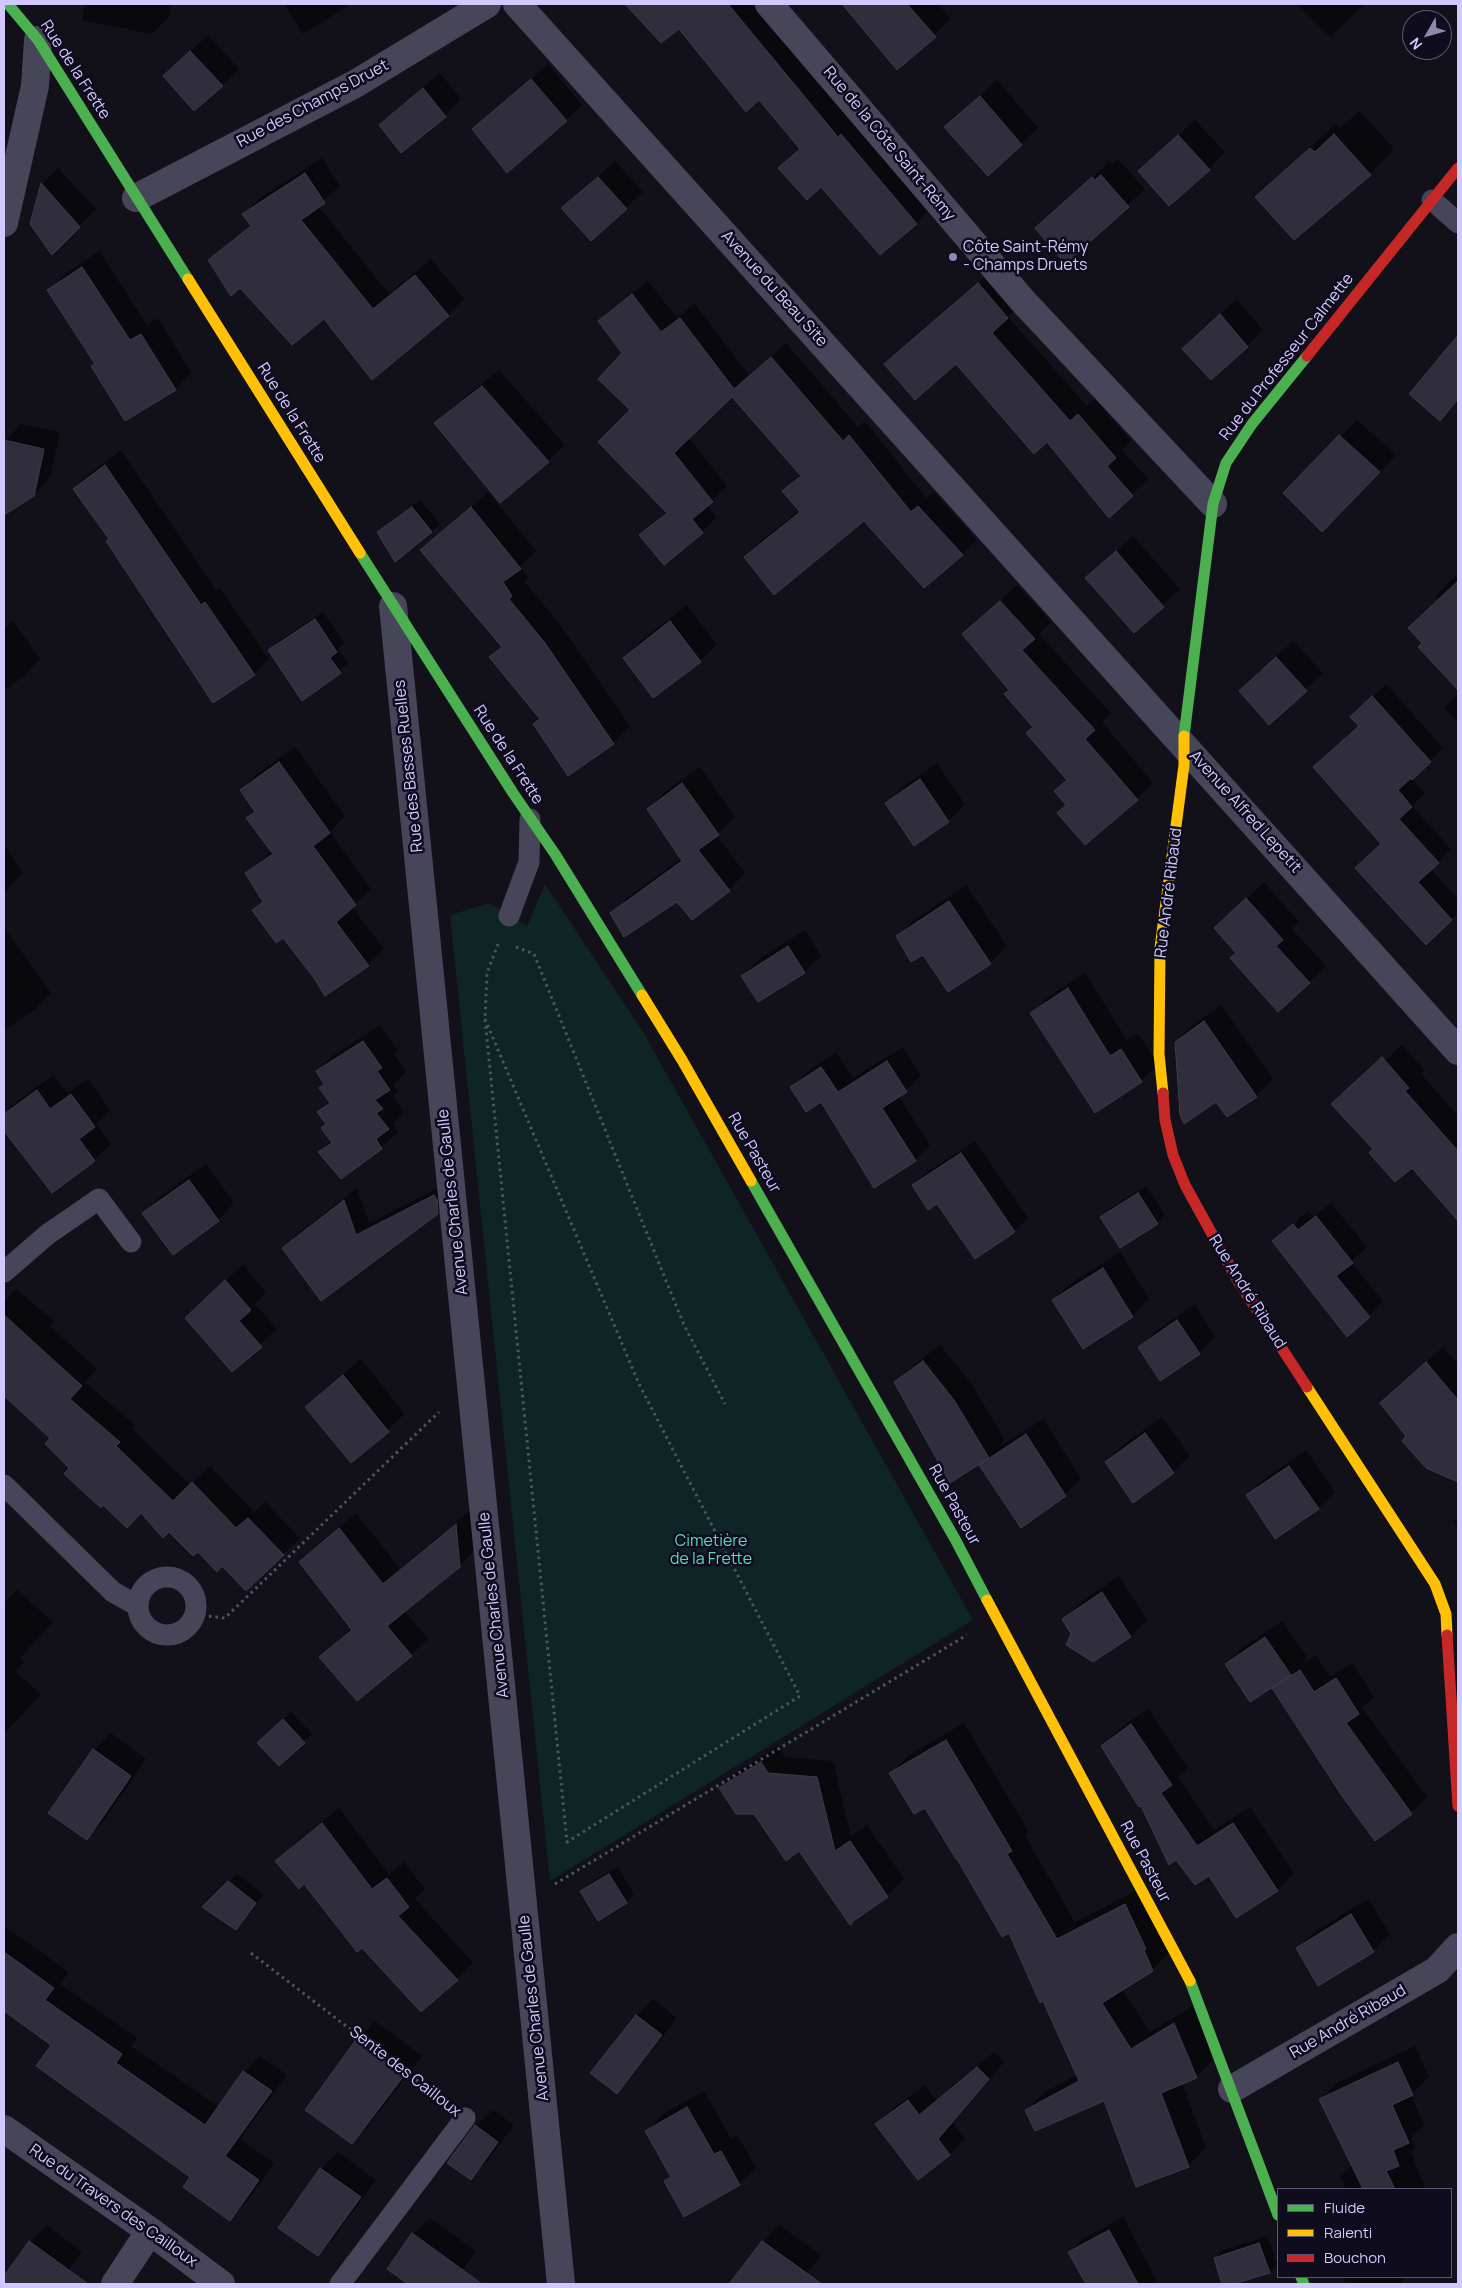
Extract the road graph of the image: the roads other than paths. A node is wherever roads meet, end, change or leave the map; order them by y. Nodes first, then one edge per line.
1 (8, 4) edge
2 (487, 4) edge
3 (517, 4) edge
4 (770, 4) edge
5 (38, 40) junction
6 (1458, 168) edge
7 (136, 198) junction
8 (1432, 200) junction
9 (4, 223) edge
10 (1458, 223) edge
11 (1213, 504) junction
12 (1031, 574) joint
13 (393, 606) junction
14 (1182, 742) junction
15 (530, 819) junction
16 (545, 841) joint
17 (509, 916) road end
18 (424, 925) joint
19 (1458, 1051) edge
20 (131, 1242) dead end
21 (4, 1272) edge
22 (4, 1485) edge
23 (138, 1606) junction
24 (1458, 1806) edge
25 (1458, 1947) edge
26 (1232, 2089) junction
27 (465, 2118) road end
28 (4, 2129) edge
29 (1277, 2212) edge
30 (150, 2232) junction
31 (115, 2284) edge
32 (222, 2284) edge
33 (340, 2284) edge
34 (561, 2284) edge

1 - 5 street, Rue de la Frette
2 - 7 street, Rue des Champs Druet
3 - 12 street, Avenue du Beau Site
4 - 11 street, Rue de la Côte Saint-Rémy
5 - 7 street, Rue de la Frette
5 - 9 street
6 - 8 street, Rue du Professeur Calmette
7 - 13 street, Rue de la Frette
8 - 10 lane
8 - 11 street, Rue du Professeur Calmette
11 - 14 street, Rue du Professeur Calmette
12 - 14 street, Avenue Alfred Lepetit
13 - 15 street, Rue de la Frette
13 - 18 street, Rue des Basses Ruelles
14 - 19 street, Avenue Alfred Lepetit
14 - 24 street, Rue André Ribaud
15 - 16 street, Rue de la Frette
15 - 17 lane
16 - 26 street, Rue Pasteur
18 - 34 street, Avenue Charles de Gaulle
20 - 21 lane
22 - 23 lane
23 - 23 lane
25 - 26 street, Rue André Ribaud
26 - 29 street, Rue Pasteur
27 - 33 lane, Sente des Cailloux
28 - 30 street, Rue du Travers des Cailloux
30 - 31 street
30 - 32 street, Rue du Travers des Cailloux

